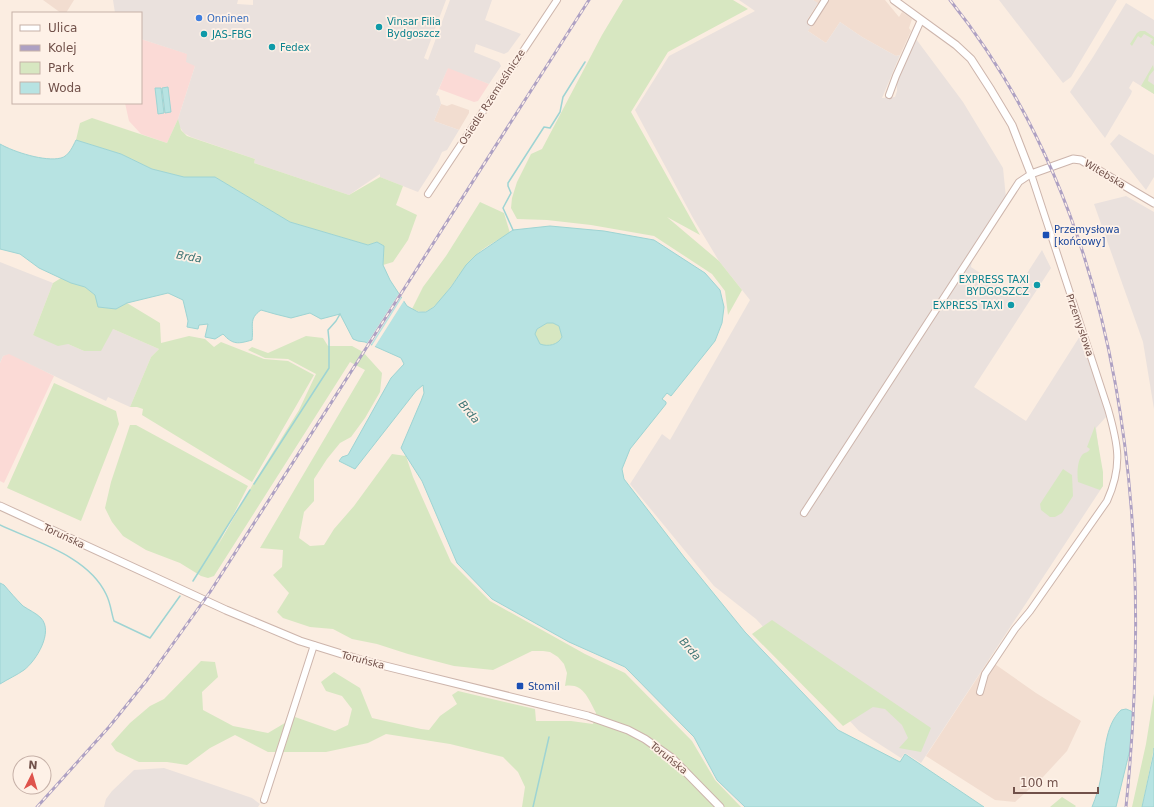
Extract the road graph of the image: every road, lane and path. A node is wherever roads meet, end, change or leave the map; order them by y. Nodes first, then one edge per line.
1 (557, 0) edge
2 (825, 0) edge
3 (894, 0) edge
4 (921, 20) junction
5 (811, 22) dead end
6 (889, 95) dead end
7 (1031, 174) junction
8 (428, 194) dead end
9 (1154, 203) edge
10 (0, 506) edge
11 (804, 513) dead end
12 (314, 646) junction
13 (980, 692) dead end
14 (264, 800) dead end
15 (720, 807) edge

1 - 8 street, Osiedle Rzemieślnicze
2 - 5 street
3 - 4 street, Przemysłowa
4 - 6 street
4 - 7 street, Przemysłowa
7 - 9 street, Witebska
7 - 11 street
7 - 13 street, Przemysłowa
10 - 12 street, Toruńska
12 - 14 street
12 - 15 street, Toruńska

